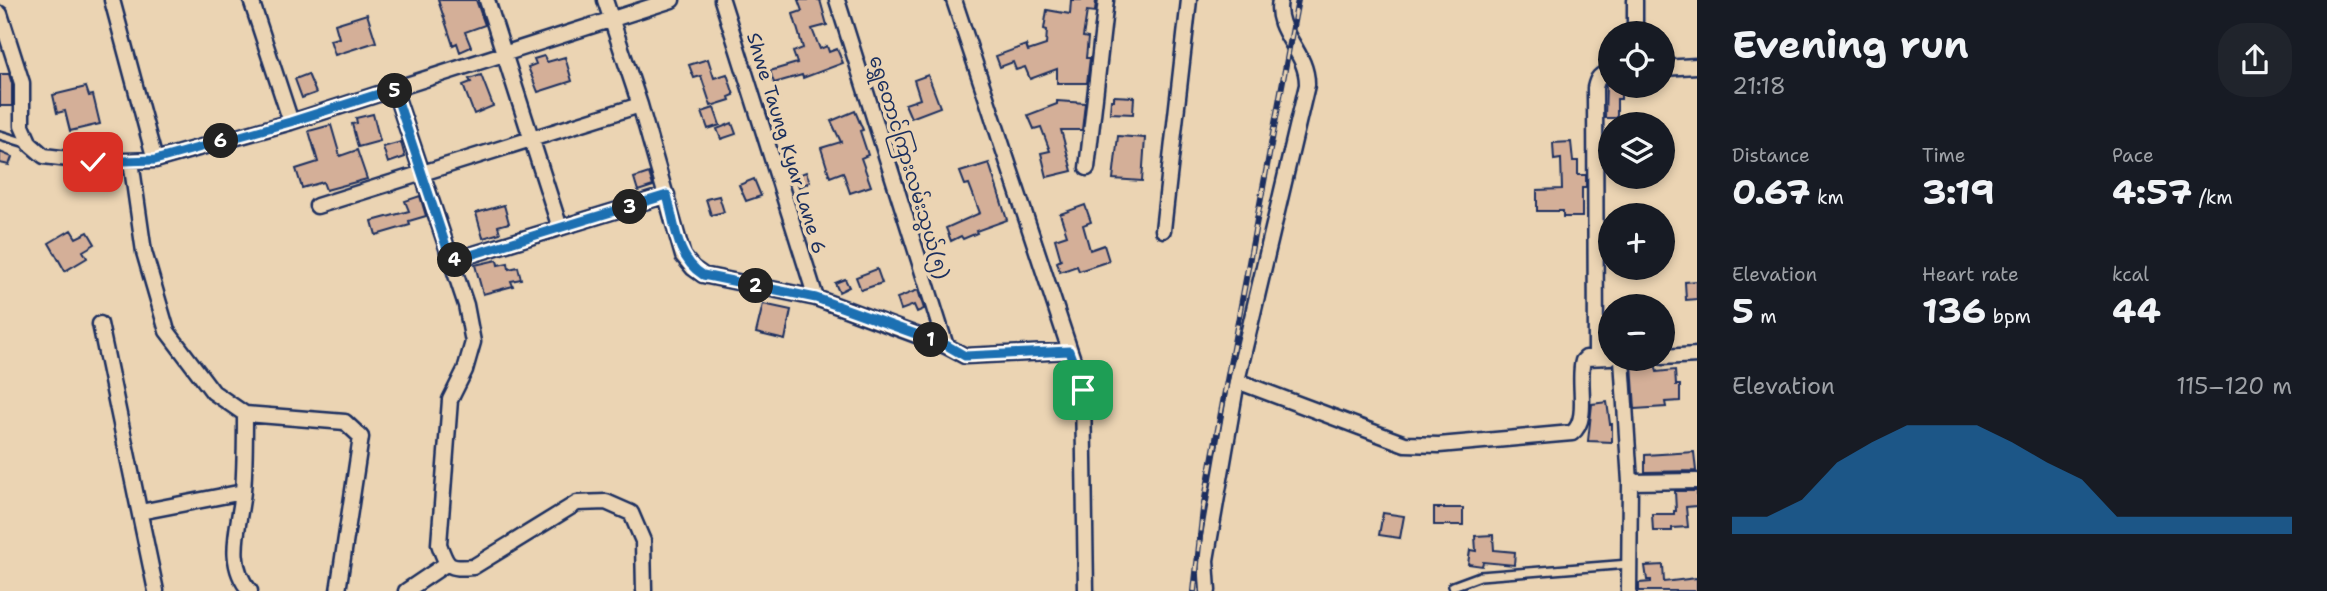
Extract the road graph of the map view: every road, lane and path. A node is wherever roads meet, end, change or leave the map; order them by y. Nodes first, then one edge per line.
1 (112, 0) edge
2 (251, 0) edge
3 (486, 0) edge
4 (605, 0) edge
5 (672, 0) edge
6 (722, 0) edge
7 (837, 0) edge
8 (954, 0) edge
9 (1106, 0) edge
10 (1189, 0) edge
11 (1280, 0) edge
12 (1635, 0) edge
13 (0, 13) edge
14 (612, 20) junction
15 (1635, 21) edge
16 (504, 54) junction
17 (1697, 66) edge
18 (1675, 67) edge
19 (1598, 78) edge
20 (394, 89) junction
21 (640, 105) junction
22 (290, 122) junction
23 (0, 135) edge
24 (531, 140) junction
25 (30, 144) junction
26 (155, 160) junction
27 (131, 161) junction
28 (1087, 168) dead end
29 (423, 175) junction
30 (667, 195) junction
31 (317, 206) dead end
32 (560, 228) junction
33 (1163, 230) dead end
34 (451, 261) junction
35 (1601, 294) edge
36 (816, 298) junction
37 (100, 324) dead end
38 (946, 345) junction
39 (1069, 351) junction
40 (1697, 355) edge
41 (1675, 356) edge
42 (1598, 357) edge
43 (1623, 371) edge
44 (1237, 381) junction
45 (246, 414) junction
46 (1697, 481) edge
47 (1630, 482) junction
48 (243, 492) junction
49 (140, 512) junction
50 (446, 564) junction
51 (1629, 564) junction
52 (1453, 586) dead end
53 (156, 591) edge
54 (250, 591) edge
55 (338, 591) edge
56 (406, 591) edge
57 (643, 591) edge
58 (1086, 591) edge
59 (1208, 591) edge
60 (1629, 591) edge

1 - 26 street
2 - 22 street
3 - 16 street
4 - 14 street
5 - 14 street
6 - 36 street, Shwe Taung Kyar Lane 6
7 - 38 street, ရွှေတောင်ကြားလမ်းသွယ်(၅)
8 - 39 street
9 - 28 street
10 - 33 street
11 - 44 street
12 - 15 street
13 - 25 street
14 - 16 street
14 - 21 street
16 - 20 street
16 - 24 street
17 - 18 street
19 - 35 street
20 - 22 street
20 - 29 street
21 - 24 street
21 - 30 street
22 - 26 street
23 - 25 lane
24 - 29 street
24 - 32 street
25 - 27 street
26 - 27 street
27 - 45 street
29 - 31 street
29 - 34 street
30 - 32 street
30 - 36 street
32 - 34 street
34 - 50 street
36 - 38 street
37 - 49 street
38 - 39 street
39 - 58 street
40 - 41 street
42 - 44 street
43 - 47 street
44 - 59 street
45 - 48 street
45 - 55 street
46 - 47 street
47 - 51 street
48 - 49 street
48 - 54 street
49 - 53 street
50 - 56 street
50 - 57 street
51 - 52 lane
51 - 60 street

